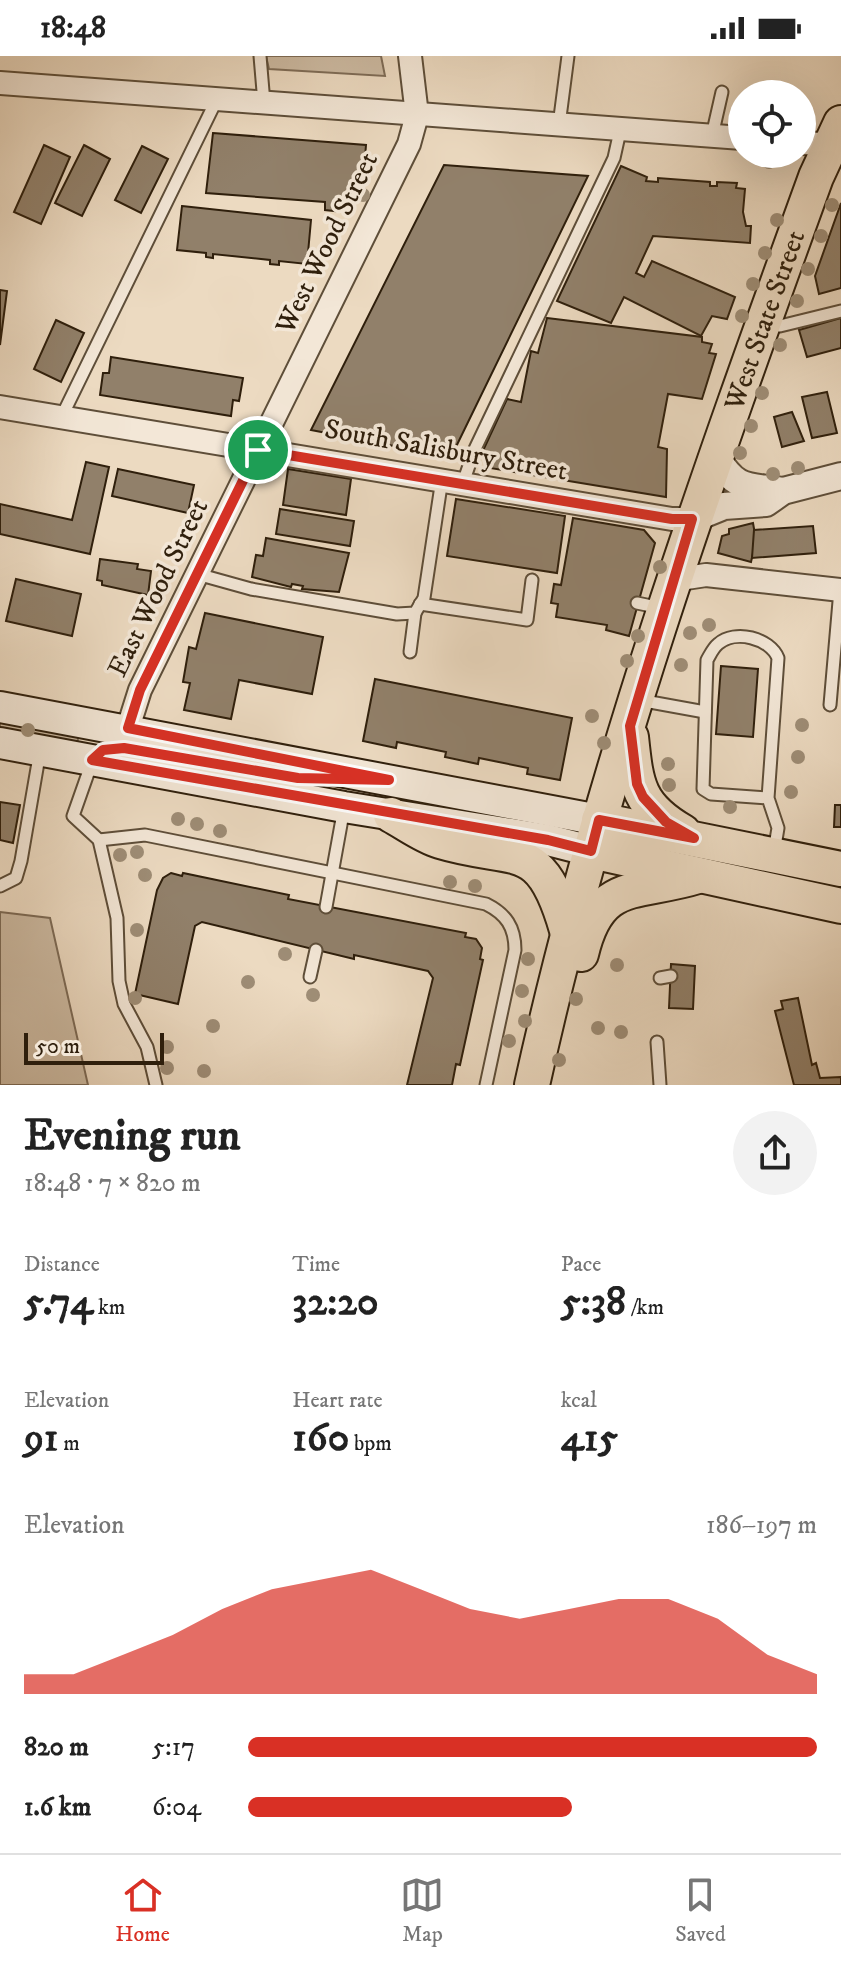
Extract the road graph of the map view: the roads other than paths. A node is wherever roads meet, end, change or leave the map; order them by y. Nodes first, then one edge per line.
1 (260, 56) edge
2 (410, 56) edge
3 (568, 56) edge
4 (0, 83) edge
5 (722, 92) dead end
6 (216, 101) junction
7 (264, 103) junction
8 (417, 115) junction
9 (559, 125) junction
10 (620, 131) junction
11 (712, 136) junction
12 (728, 137) edge
13 (829, 139) edge
14 (841, 311) edge
15 (765, 320) junction
16 (0, 407) edge
17 (62, 416) junction
18 (258, 450) junction
19 (716, 457) junction
20 (841, 476) edge
21 (452, 481) junction
22 (783, 491) junction
23 (692, 519) junction
24 (197, 574) junction
25 (532, 580) dead end
26 (840, 590) edge
27 (658, 597) junction
28 (418, 608) junction
29 (410, 652) dead end
30 (830, 705) dead end
31 (0, 707) edge
32 (705, 712) junction
33 (634, 713) junction
34 (130, 719) junction
35 (0, 743) edge
36 (40, 750) junction
37 (92, 760) junction
38 (389, 780) junction
39 (768, 798) junction
40 (344, 807) junction
41 (391, 815) junction
42 (595, 836) junction
43 (694, 838) junction
44 (99, 840) junction
45 (774, 854) junction
46 (841, 869) edge
47 (334, 873) junction
48 (698, 876) junction
49 (0, 886) edge
50 (841, 906) edge
51 (326, 907) dead end
52 (567, 930) junction
53 (316, 950) dead end
54 (310, 977) dead end
55 (657, 1042) dead end
56 (534, 1074) edge
57 (156, 1085) edge
58 (486, 1085) edge
59 (660, 1085) edge

1 - 7 lane
2 - 8 street, West Wood Street
3 - 9 lane
4 - 6 street
5 - 11 lane
6 - 7 street
6 - 17 lane
7 - 8 street
8 - 9 street
8 - 18 street, West Wood Street
9 - 10 street
10 - 11 street
10 - 21 lane
11 - 12 street
13 - 15 main road, West State Street
14 - 15 lane
15 - 19 main road, West State Street
16 - 17 street, South Salisbury Street
17 - 18 street, South Salisbury Street
18 - 21 street, South Salisbury Street
18 - 24 street, East Wood Street
19 - 22 street
19 - 23 main road, West State Street
20 - 22 street
21 - 23 street, South Salisbury Street
21 - 28 lane
22 - 23 street
23 - 27 main road, West State Street
24 - 28 lane
24 - 34 street, East Wood Street
25 - 28 lane
26 - 27 street
26 - 30 lane
27 - 33 main road, West State Street
28 - 29 lane
31 - 34 main road
32 - 33 lane
32 - 39 lane
32 - 39 lane
33 - 42 main road, West State Street
33 - 43 main road
34 - 38 main road
35 - 36 main road
36 - 37 main road
36 - 49 lane
37 - 38 main road
37 - 40 main road
37 - 44 lane
38 - 42 main road
39 - 45 lane
40 - 41 main road
40 - 47 lane
41 - 42 main road
41 - 52 main road
42 - 43 main road
42 - 48 main road
42 - 52 main road, West State Street
43 - 45 main road
44 - 47 lane
44 - 57 lane
45 - 46 main road
47 - 51 lane
47 - 58 lane
48 - 50 main road
48 - 56 main road
52 - 56 main road, West State Street
53 - 54 lane
55 - 59 lane

